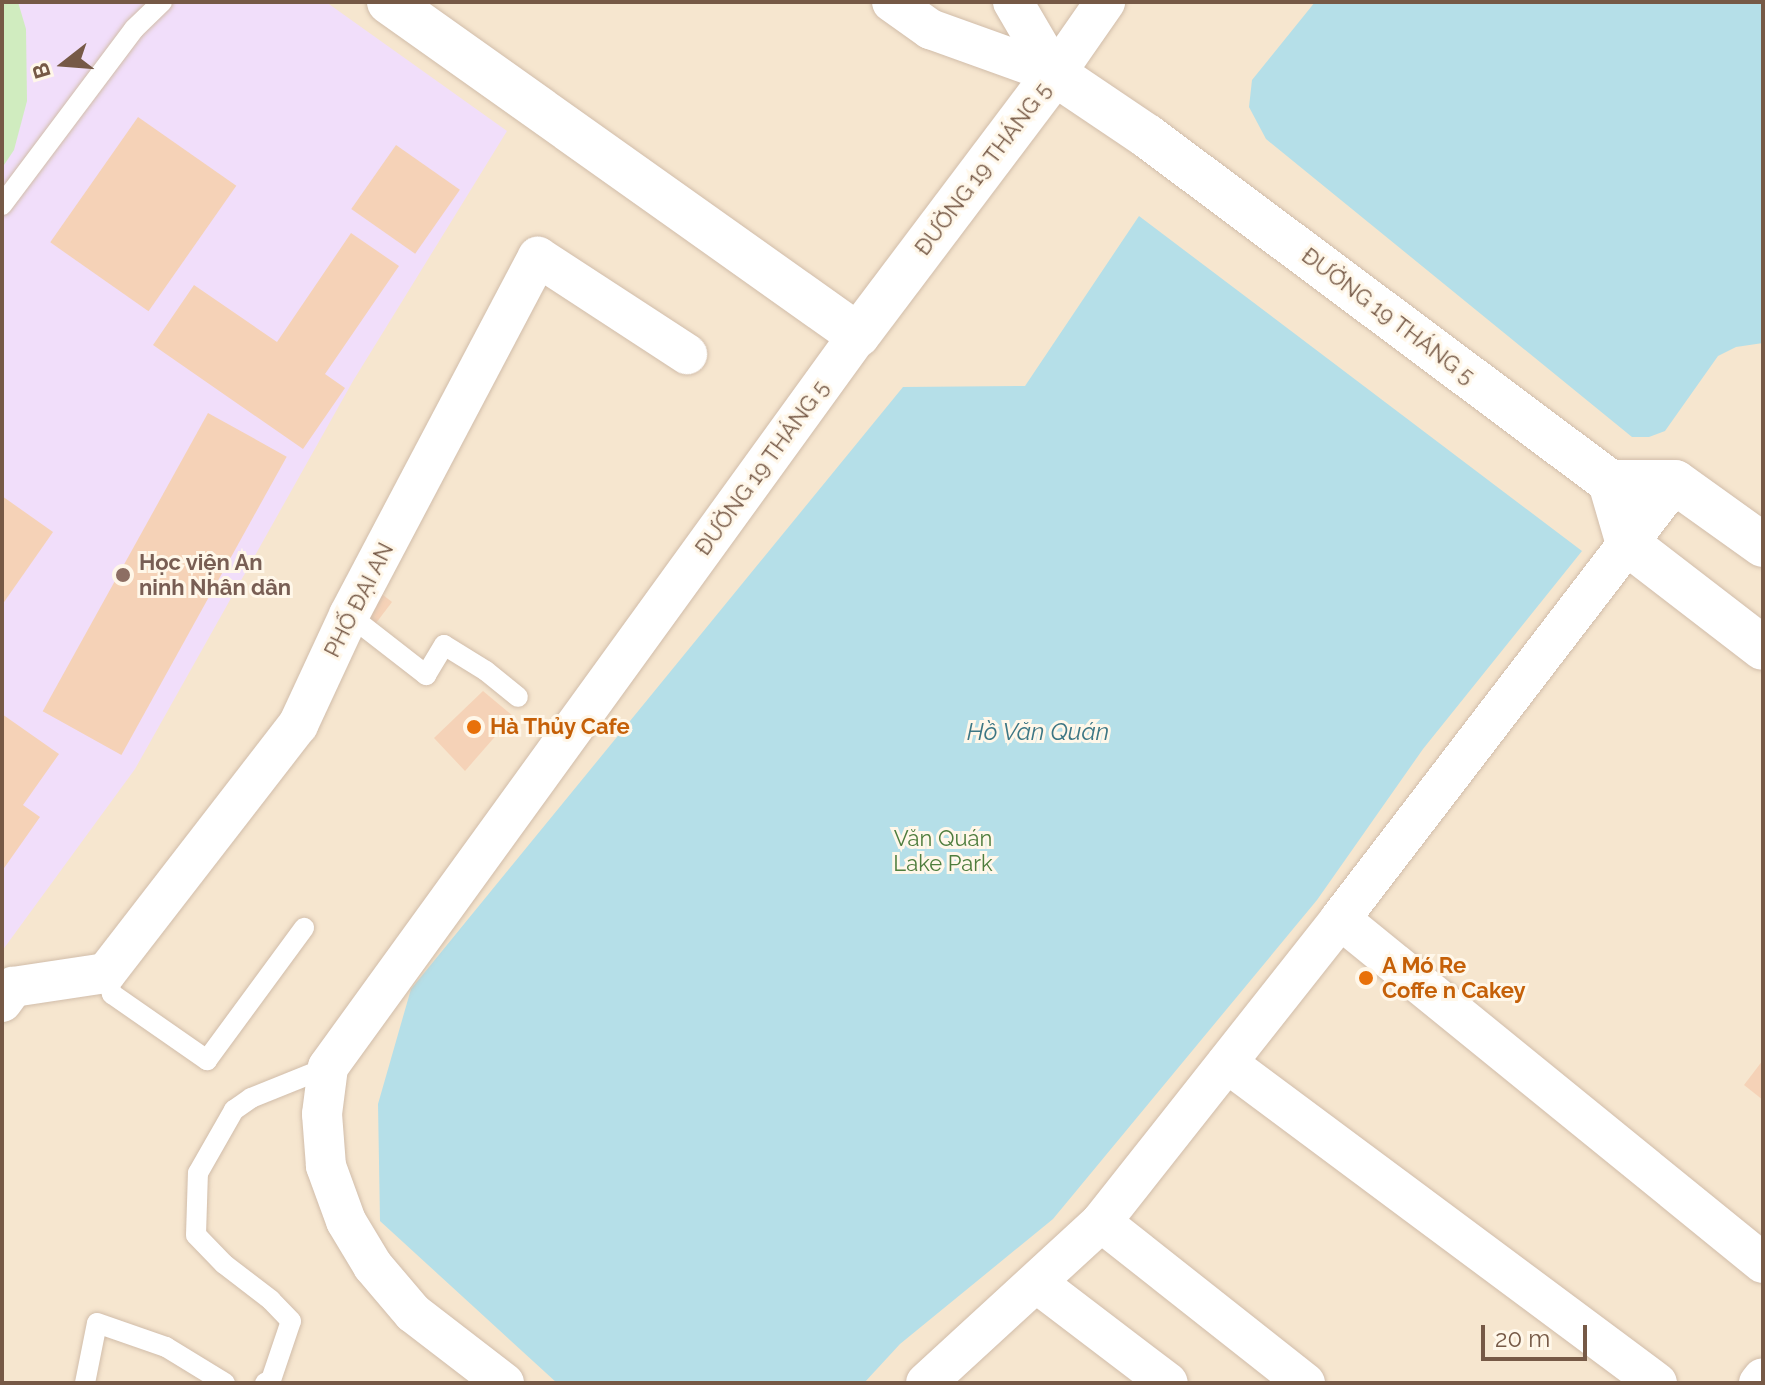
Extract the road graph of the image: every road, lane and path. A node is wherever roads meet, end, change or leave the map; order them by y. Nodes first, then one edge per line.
1 (162, 2) edge
2 (389, 2) edge
3 (892, 2) edge
4 (1013, 2) edge
5 (1105, 2) edge
6 (1055, 74) junction
7 (2, 205) edge
8 (858, 335) junction
9 (687, 354) dead end
10 (1610, 482) junction
11 (1675, 482) junction
12 (1628, 544) junction
13 (1763, 545) edge
14 (349, 615) junction
15 (1763, 648) edge
16 (518, 697) dead end
17 (1340, 919) junction
18 (304, 928) dead end
19 (106, 973) junction
20 (2, 1002) edge
21 (1227, 1063) junction
22 (328, 1067) junction
23 (1101, 1222) junction
24 (1763, 1263) edge
25 (1038, 1284) junction
26 (1763, 1378) edge
27 (270, 1382) edge
28 (85, 1383) edge
29 (225, 1383) edge
30 (504, 1383) edge
31 (926, 1383) edge
32 (1168, 1383) edge
33 (1305, 1383) edge
34 (1657, 1383) edge
35 (1759, 1383) edge

1 - 7 lane
2 - 8 street
3 - 6 street
4 - 6 street
5 - 6 street
6 - 8 street, ĐƯỜNG 19 THÁNG 5
6 - 10 street, ĐƯỜNG 19 THÁNG 5
8 - 22 street, ĐƯỜNG 19 THÁNG 5
9 - 14 street, PHỐ ĐẠI AN
10 - 11 street
10 - 12 street
11 - 12 street
11 - 13 street
12 - 15 street
12 - 17 street
14 - 16 lane
14 - 19 street, PHỐ ĐẠI AN
17 - 21 street
17 - 24 street
18 - 19 lane
19 - 20 street
21 - 23 street
21 - 34 street
22 - 27 lane
22 - 30 street
23 - 25 street
23 - 33 street
25 - 31 street
25 - 32 street
26 - 35 street
28 - 29 lane

